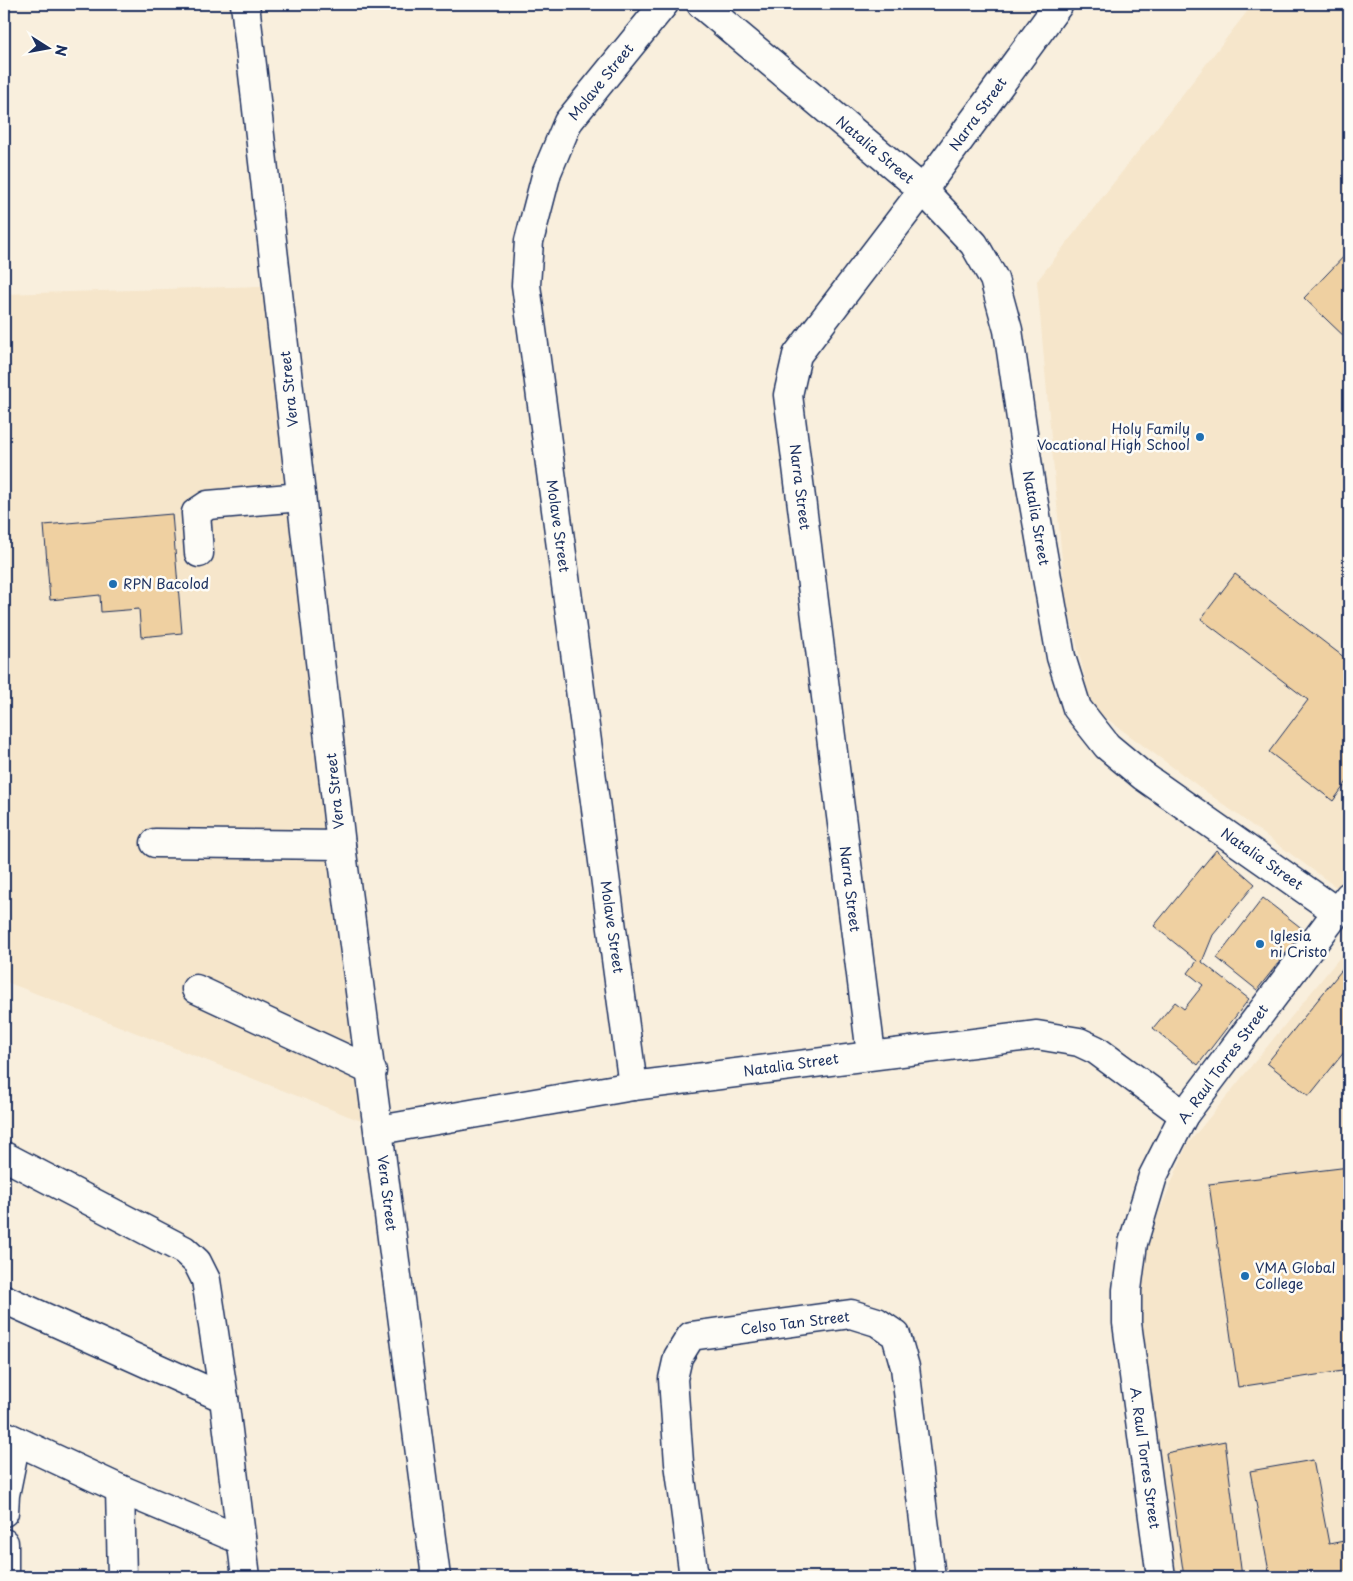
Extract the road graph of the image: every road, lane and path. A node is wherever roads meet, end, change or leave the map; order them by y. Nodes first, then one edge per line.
1 (245, 4) edge
2 (664, 4) edge
3 (701, 4) edge
4 (1046, 8) edge
5 (923, 190) junction
6 (301, 496) junction
7 (199, 553) dead end
8 (155, 843) dead end
9 (341, 846) junction
10 (1343, 904) edge
11 (196, 988) dead end
12 (871, 1054) junction
13 (372, 1071) junction
14 (633, 1086) junction
15 (1184, 1115) junction
16 (379, 1130) junction
17 (4, 1156) edge
18 (4, 1298) edge
19 (224, 1398) junction
20 (10, 1438) edge
21 (120, 1489) junction
22 (4, 1512) edge
23 (241, 1540) junction
24 (4, 1543) edge
25 (4, 1577) edge
26 (122, 1577) edge
27 (246, 1577) edge
28 (436, 1577) edge
29 (694, 1577) edge
30 (930, 1577) edge
31 (1162, 1577) edge

1 - 6 street, Vera Street
2 - 14 street, Molave Street
3 - 5 street, Natalia Street
4 - 5 street, Narra Street
5 - 10 street, Natalia Street
5 - 12 street, Narra Street
6 - 7 street
6 - 9 street, Vera Street
8 - 9 street
9 - 13 street, Vera Street
10 - 15 street, A. Raul Torres Street
11 - 13 street
12 - 14 street, Natalia Street
12 - 15 street, Natalia Street
13 - 16 street, Vera Street
14 - 16 street, Natalia Street
15 - 31 street, A. Raul Torres Street
16 - 28 street, Vera Street
17 - 19 street
18 - 19 street
19 - 23 street
20 - 21 street
20 - 22 street
21 - 23 street
21 - 26 street
23 - 27 street
24 - 25 street
29 - 30 street, Celso Tan Street

